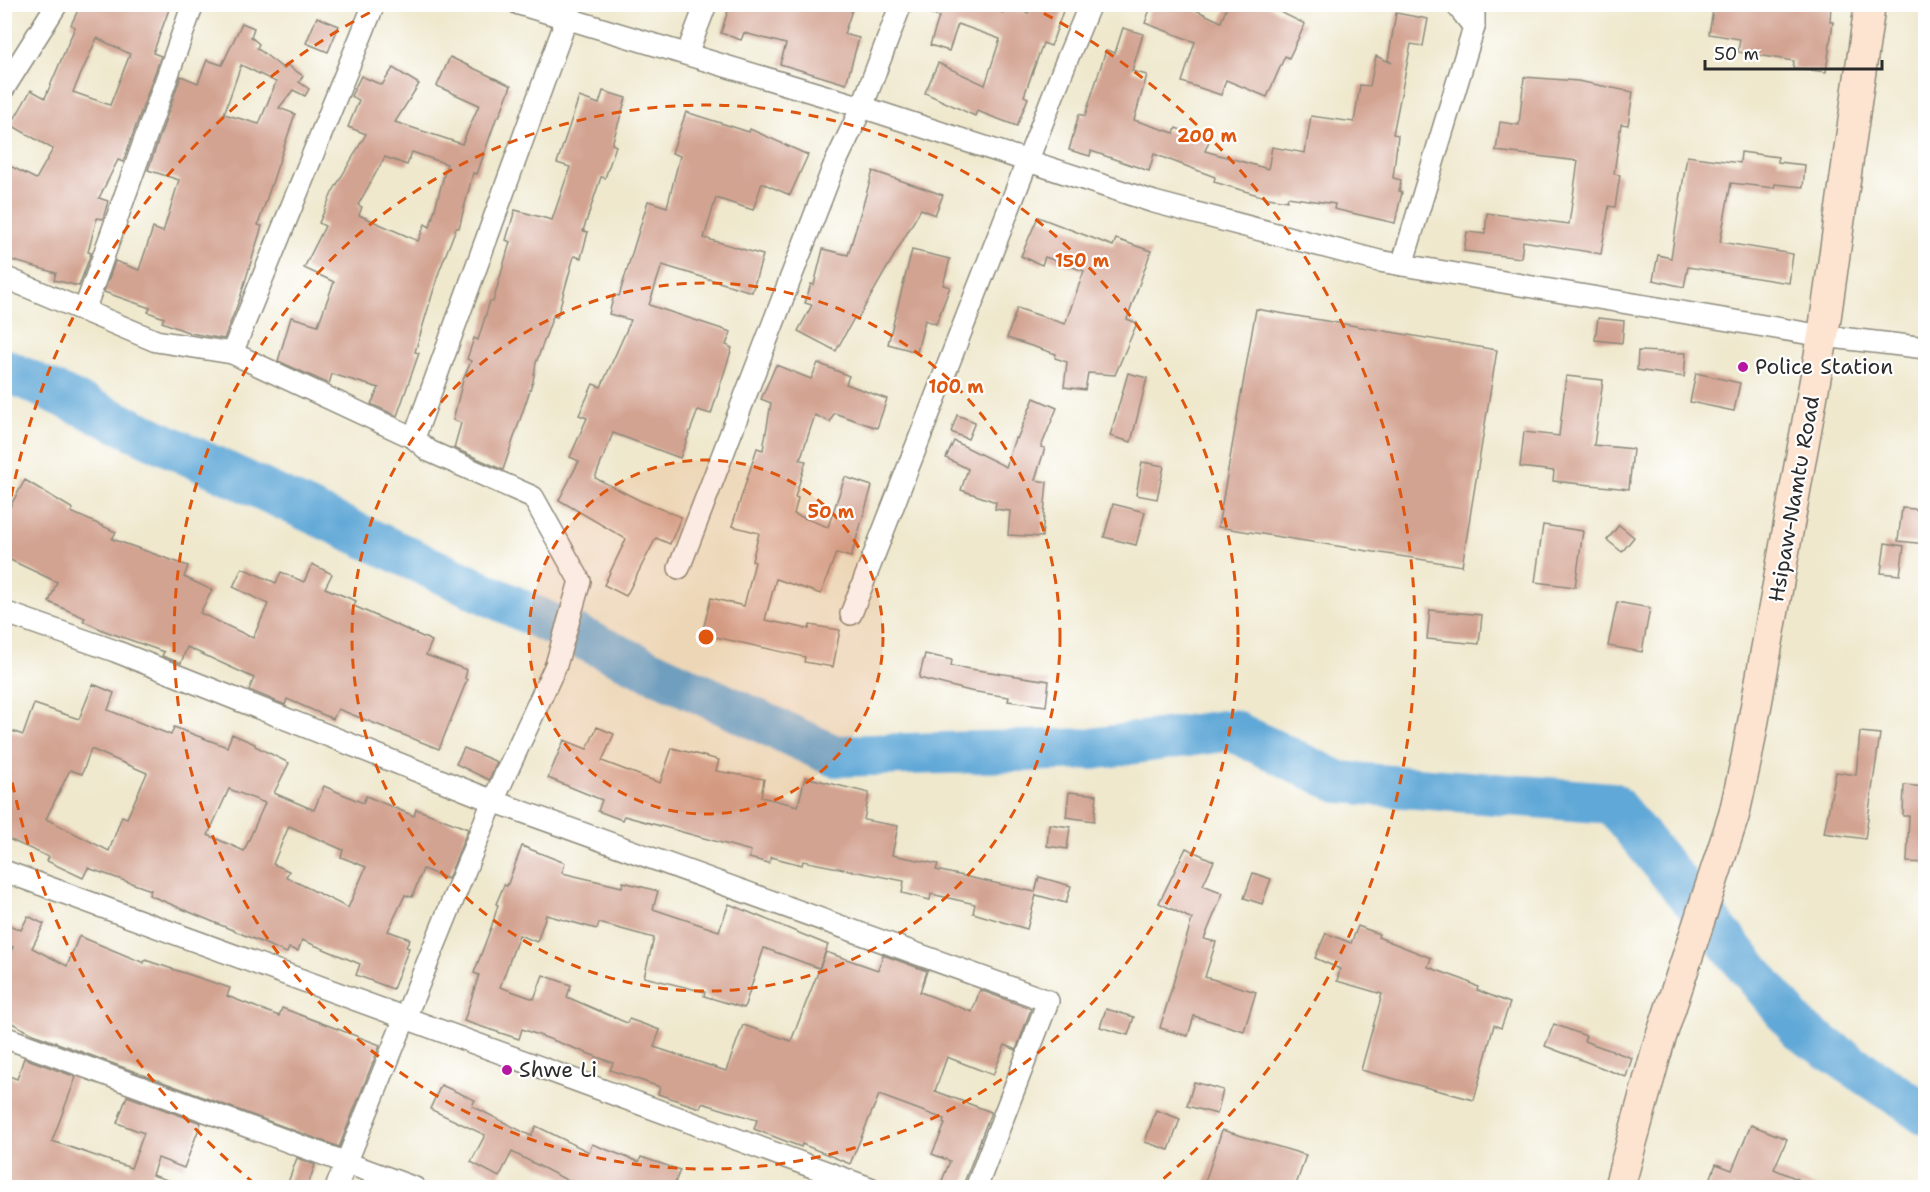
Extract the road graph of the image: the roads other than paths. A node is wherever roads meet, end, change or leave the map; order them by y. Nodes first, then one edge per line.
1 (57, 4) edge
2 (193, 4) edge
3 (374, 4) edge
4 (519, 4) edge
5 (706, 4) edge
6 (902, 4) edge
7 (1090, 4) edge
8 (1456, 4) edge
9 (1474, 4) edge
10 (1870, 4) edge
11 (569, 12) edge
12 (1474, 27) junction
13 (687, 54) junction
14 (4, 88) edge
15 (862, 107) junction
16 (1029, 162) junction
17 (1402, 265) junction
18 (4, 278) edge
19 (84, 311) junction
20 (1823, 336) junction
21 (1926, 348) edge
22 (232, 353) junction
23 (414, 438) junction
24 (679, 567) dead end
25 (4, 612) edge
26 (851, 615) dead end
27 (493, 801) junction
28 (4, 871) edge
29 (405, 1017) junction
30 (4, 1037) edge
31 (346, 1162) junction
32 (336, 1188) edge
33 (415, 1188) edge
34 (870, 1188) edge
35 (976, 1188) edge
36 (1618, 1188) edge

1 - 14 street
2 - 19 street
3 - 22 street
4 - 11 street
5 - 13 street
6 - 15 street
7 - 16 street
8 - 12 street
9 - 12 street
10 - 20 main road, Hsipaw-Namtu Road
11 - 13 street
11 - 23 street
12 - 17 street
13 - 15 street
15 - 16 street
15 - 24 street
16 - 17 street
16 - 26 street
17 - 20 street
18 - 19 street
19 - 22 street
20 - 21 street
20 - 36 main road, Hsipaw-Namtu Road
22 - 23 street
23 - 27 street
25 - 27 street
27 - 29 street
27 - 35 street
28 - 29 street
29 - 31 street
29 - 34 street
30 - 31 street
31 - 32 street
31 - 33 street

